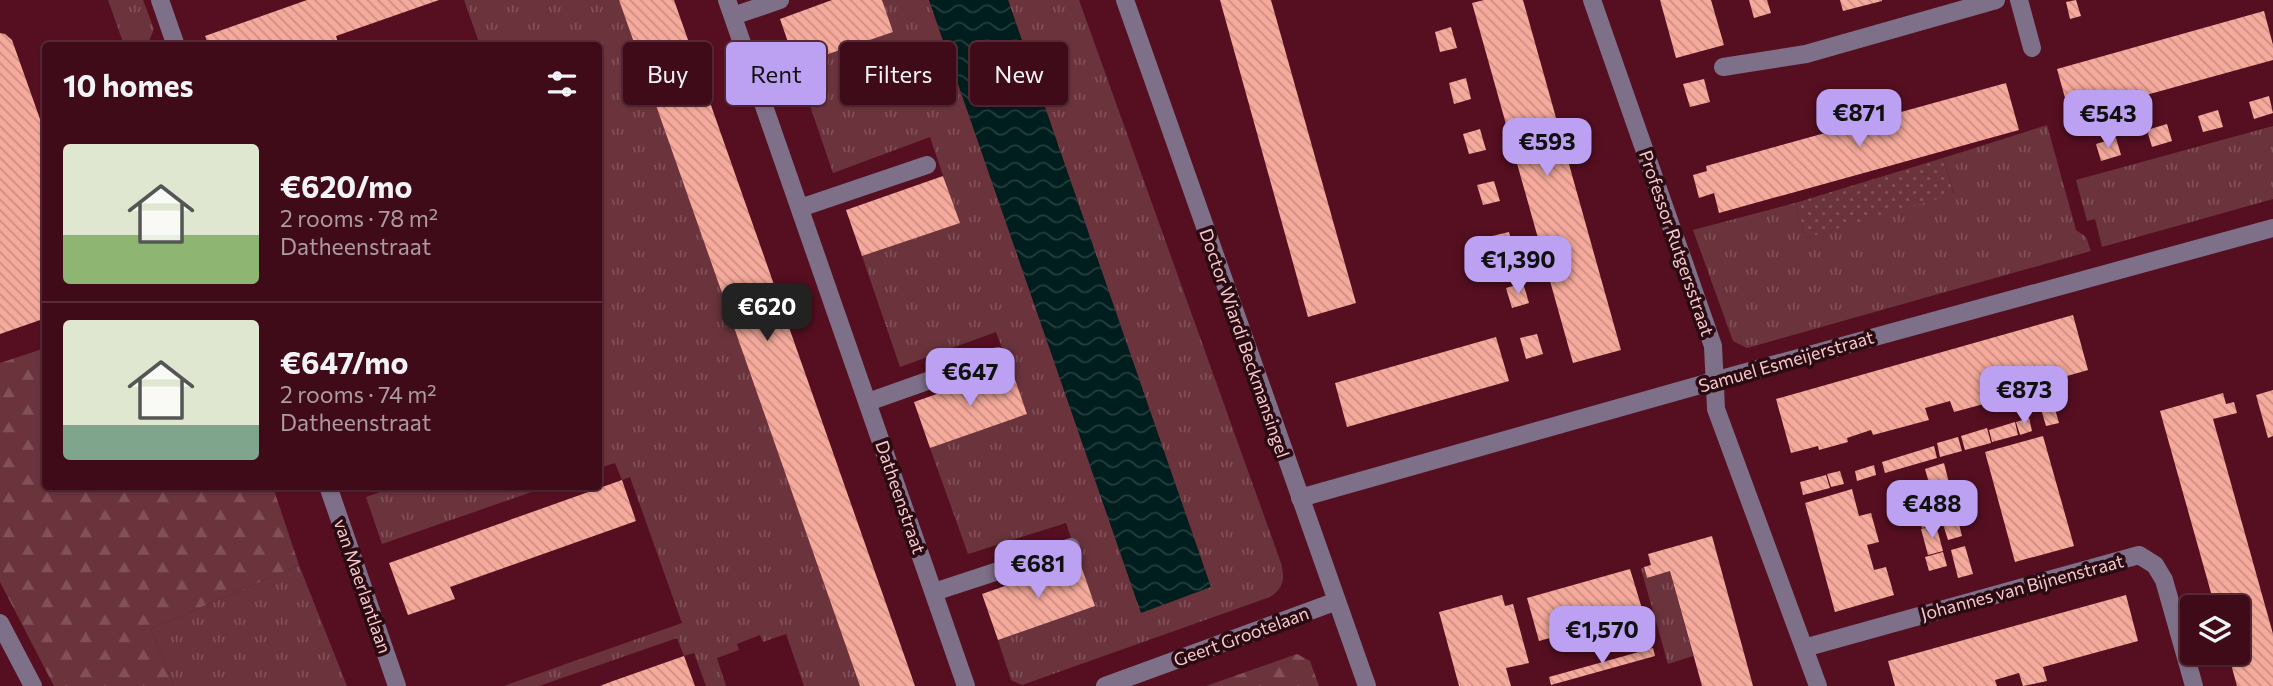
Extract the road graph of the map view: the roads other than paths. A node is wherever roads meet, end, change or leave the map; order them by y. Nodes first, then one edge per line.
1 (160, 0) edge
2 (780, 0) edge
3 (1125, 0) edge
4 (1592, 0) edge
5 (1996, 0) edge
6 (2019, 0) edge
7 (730, 8) edge
8 (1936, 8) edge
9 (175, 42) edge
10 (2032, 48) dead end
11 (1723, 67) dead end
12 (927, 165) dead end
13 (800, 208) junction
14 (2273, 228) edge
15 (998, 356) dead end
16 (1714, 381) junction
17 (868, 402) junction
18 (329, 490) edge
19 (1300, 498) junction
20 (1071, 547) dead end
21 (934, 592) junction
22 (1337, 601) junction
23 (0, 623) edge
24 (1804, 648) junction
25 (33, 686) edge
26 (397, 686) edge
27 (966, 686) edge
28 (1105, 686) edge
29 (1367, 686) edge
30 (1818, 686) edge
31 (2194, 686) edge

1 - 9 street
2 - 7 street, Datheenstraat
3 - 19 street, Doctor Wiardi Beckmansingel
4 - 16 street, Professor Rutgersstraat
5 - 8 street
6 - 10 street
7 - 13 street, Datheenstraat
8 - 11 street
12 - 13 street
13 - 17 street, Datheenstraat
14 - 16 street, Samuel Esmeijerstraat
15 - 17 street
16 - 19 street, Samuel Esmeijerstraat
16 - 24 street, Professor Rutgersstraat
17 - 21 street, Datheenstraat
18 - 26 street, van Maerlantlaan
19 - 22 street, Doctor Wiardi Beckmansingel
20 - 21 street
21 - 27 street, Datheenstraat
22 - 28 street, Geert Grootelaan
22 - 29 street, Doctor Wiardi Beckmansingel
23 - 25 street
24 - 30 street, Professor Rutgersstraat
24 - 31 street, Johannes van Bijnenstraat

